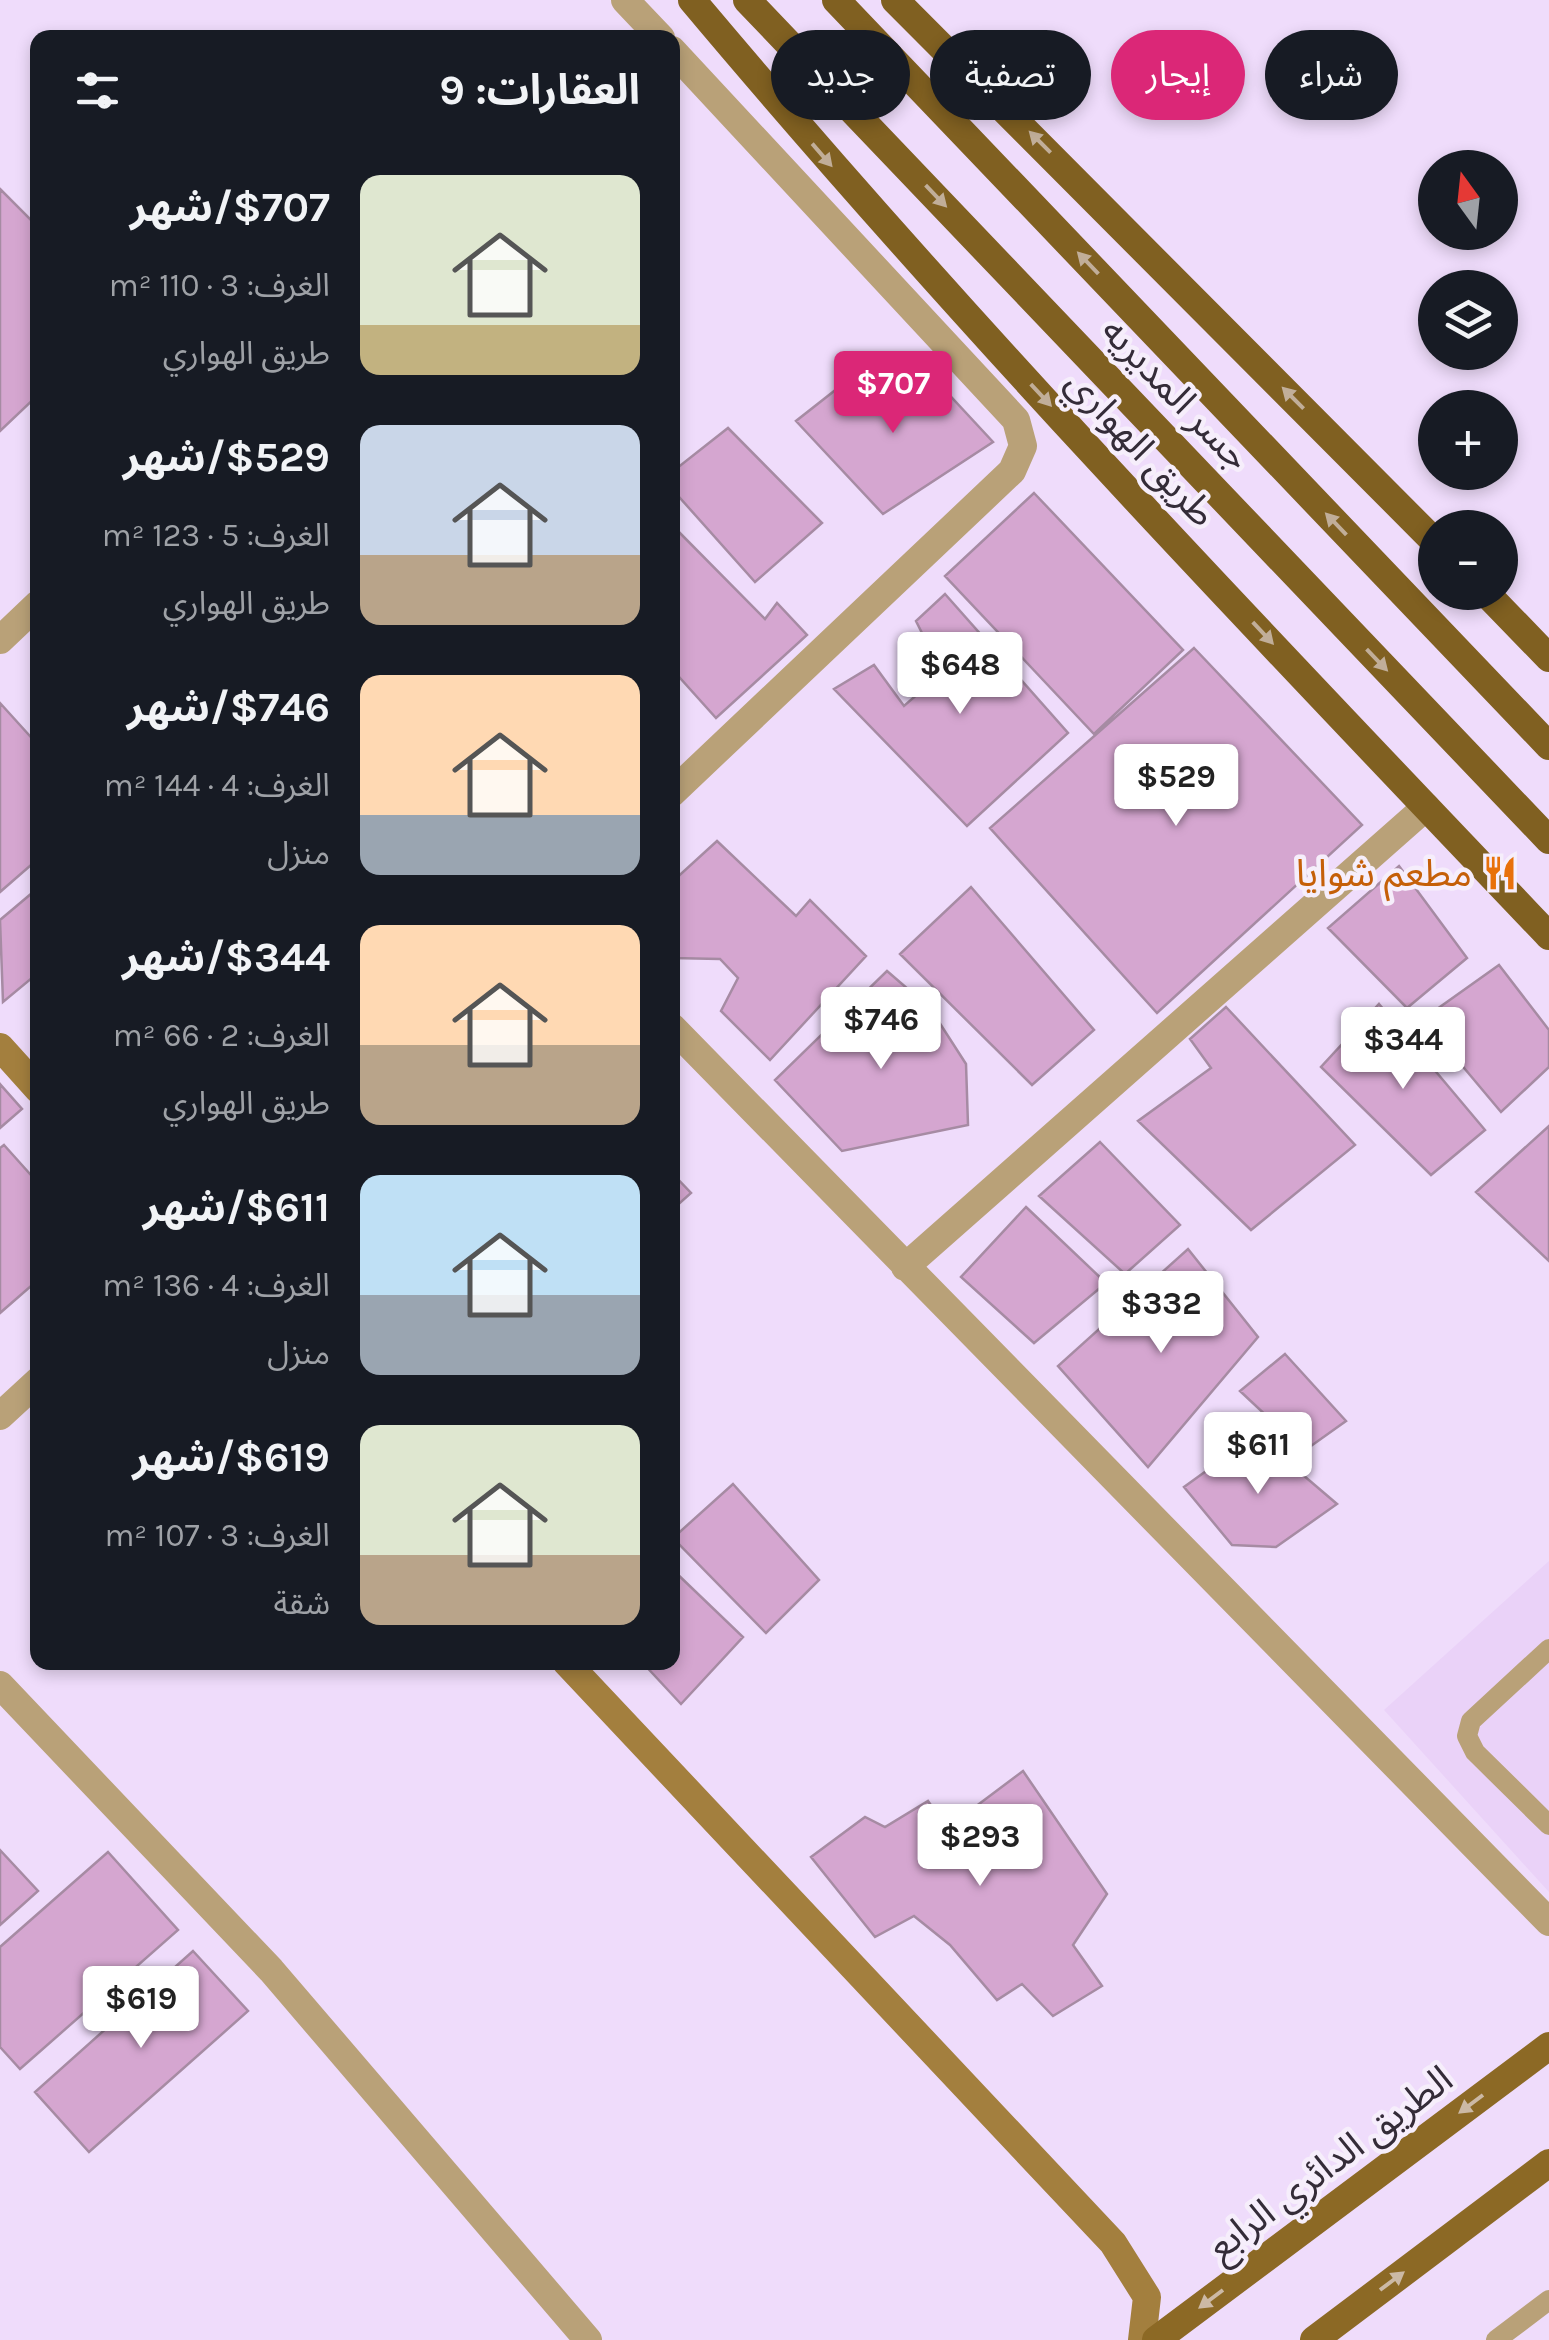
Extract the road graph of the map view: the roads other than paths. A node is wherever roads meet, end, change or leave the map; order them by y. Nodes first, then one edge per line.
1 (625, 0) edge
2 (692, 0) edge
3 (746, 0) edge
4 (836, 0) edge
5 (895, 0) edge
6 (647, 30) edge
7 (680, 59) edge
8 (1418, 525) edge
9 (1502, 610) edge
10 (30, 612) edge
11 (0, 640) edge
12 (1549, 658) edge
13 (1549, 746) edge
14 (680, 785) edge
15 (1426, 808) junction
16 (1549, 840) edge
17 (1549, 936) edge
18 (680, 1035) edge
19 (0, 1047) edge
20 (30, 1081) edge
21 (905, 1267) junction
22 (30, 1388) edge
23 (0, 1416) edge
24 (1549, 1649) edge
25 (574, 1670) edge
26 (0, 1685) edge
27 (1549, 1825) edge
28 (1549, 1922) edge
29 (1549, 2046) edge
30 (1549, 2163) edge
31 (1549, 2300) edge
32 (588, 2340) edge
33 (1142, 2340) edge
34 (1156, 2340) edge
35 (1314, 2340) edge
36 (1496, 2340) edge

1 - 6 street
2 -> 15 highway, طريق الهواري
3 -> 16 highway, جسر المديريه
13 -> 4 highway, جسر المديريه
8 -> 5 highway
7 - 14 street
9 - 12 highway
10 - 11 street
15 - 17 highway, طريق الهواري
15 - 21 street
18 - 21 street
19 - 20 main road
21 - 28 street
22 - 23 street
24 - 27 lane
25 - 33 main road
26 - 32 street
29 -> 34 main road, الطريق الدائري الرابع
35 -> 30 main road
31 - 36 lane

